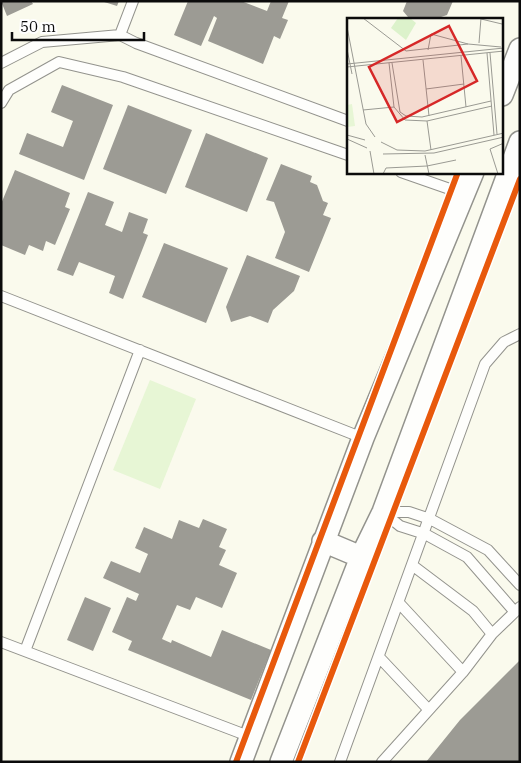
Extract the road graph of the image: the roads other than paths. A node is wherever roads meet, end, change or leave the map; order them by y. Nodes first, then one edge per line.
1 (133, 1) edge
2 (120, 35) junction
3 (520, 49) edge
4 (1, 63) edge
5 (504, 90) edge
6 (1, 103) edge
7 (347, 121) edge
8 (520, 142) edge
9 (347, 155) edge
10 (407, 174) edge
11 (471, 174) edge
12 (464, 194) junction
13 (1, 296) edge
14 (520, 334) edge
15 (140, 350) junction
16 (362, 438) junction
17 (383, 512) junction
18 (430, 519) junction
19 (425, 534) junction
20 (324, 541) junction
21 (362, 557) junction
22 (412, 565) junction
23 (520, 585) edge
24 (399, 603) junction
25 (517, 609) edge
26 (492, 634) junction
27 (1, 642) edge
28 (25, 651) junction
29 (379, 657) junction
30 (463, 672) junction
31 (428, 709) junction
32 (250, 736) junction
33 (241, 762) edge
34 (281, 762) edge
35 (340, 762) edge
36 (382, 762) edge

1 - 2 lane
2 - 4 lane
2 - 7 lane
3 - 5 street
6 - 9 lane
8 - 17 street
10 - 12 lane
11 - 12 street
12 - 16 street
13 - 15 lane
14 - 18 lane
15 - 16 lane
15 - 28 lane
16 - 20 street
17 - 18 lane
17 - 19 lane
17 - 21 street
18 - 19 lane
18 - 23 lane
19 - 22 lane
19 - 25 lane
20 - 21 street
20 - 32 street
21 - 34 street
22 - 24 lane
22 - 26 lane
24 - 29 lane
24 - 30 lane
25 - 26 lane
26 - 30 lane
27 - 28 lane
28 - 32 lane
29 - 31 lane
29 - 35 lane
30 - 31 lane
31 - 36 lane
32 - 33 street

